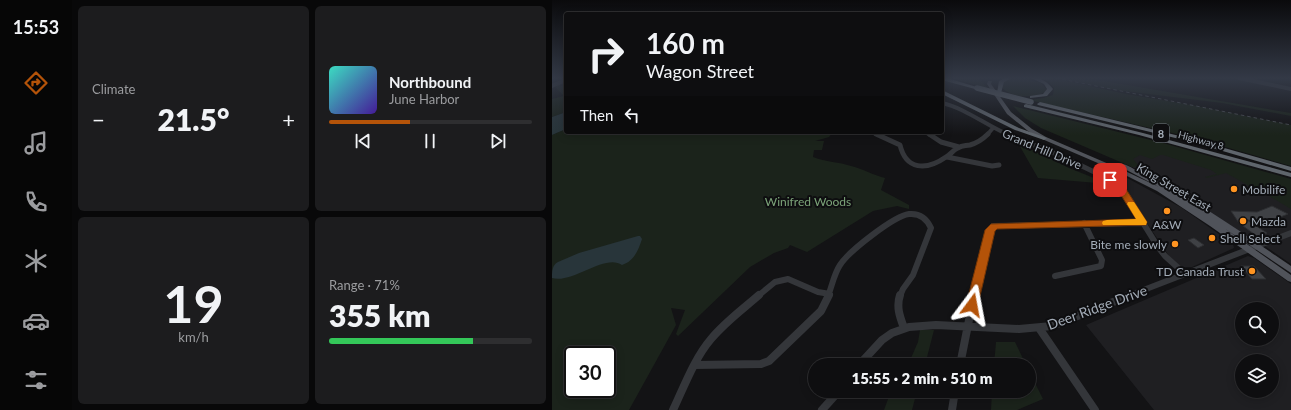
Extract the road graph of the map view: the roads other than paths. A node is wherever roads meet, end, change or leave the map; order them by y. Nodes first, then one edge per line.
1 (953, 97) edge
2 (998, 97) edge
3 (1003, 97) edge
4 (1006, 97) edge
5 (1015, 97) edge
6 (1039, 97) edge
7 (1029, 102) junction
8 (944, 103) edge
9 (993, 128) junction
10 (876, 134) edge
11 (929, 134) edge
12 (1044, 138) junction
13 (959, 147) junction
14 (947, 157) junction
15 (999, 165) dead end
16 (1291, 169) edge
17 (1291, 175) edge
18 (1142, 222) junction
19 (1084, 224) junction
20 (1291, 233) edge
21 (1252, 248) junction
22 (1291, 270) edge
23 (1185, 274) junction
24 (1055, 276) dead end
25 (1291, 279) edge
26 (830, 294) junction
27 (967, 326) junction
28 (904, 328) junction
29 (1039, 328) junction
30 (864, 358) edge
31 (961, 358) edge
32 (695, 364) junction
33 (832, 398) edge
34 (954, 398) edge
35 (672, 410) edge
36 (822, 410) edge
37 (952, 410) edge
38 (1095, 410) edge

1 - 12 highway
2 - 12 main road, King Street East
3 - 21 main road, King Street East
4 - 7 highway, Highway 8 / 8
5 - 7 highway, bridge
6 - 7 highway
7 - 16 highway, Highway 8 / 8
7 - 17 highway, Highway 8 / 8
8 - 9 street, Grand Hill Drive
9 - 13 street, Grand Hill Drive
9 - 18 street, Grand Hill Drive
10 - 14 street, Grand Hill Drive
11 - 13 street
12 - 21 main road, King Street East
13 - 14 street, Grand Hill Drive
14 - 15 street
18 - 19 street
18 - 23 street, Grand Hill Drive
19 - 24 street
19 - 27 street
20 - 21 street, Deer Ridge Drive
21 - 22 main road, King Street East
21 - 23 street, Deer Ridge Drive
21 - 25 main road, King Street East
23 - 29 street, Deer Ridge Drive
26 - 28 street
26 - 32 street
26 - 32 street
27 - 28 street, Deer Ridge Drive
27 - 29 street, Deer Ridge Drive
27 - 31 street
28 - 30 street, Deer Ridge Drive
29 - 38 street
32 - 35 street
33 - 36 street
34 - 37 street

